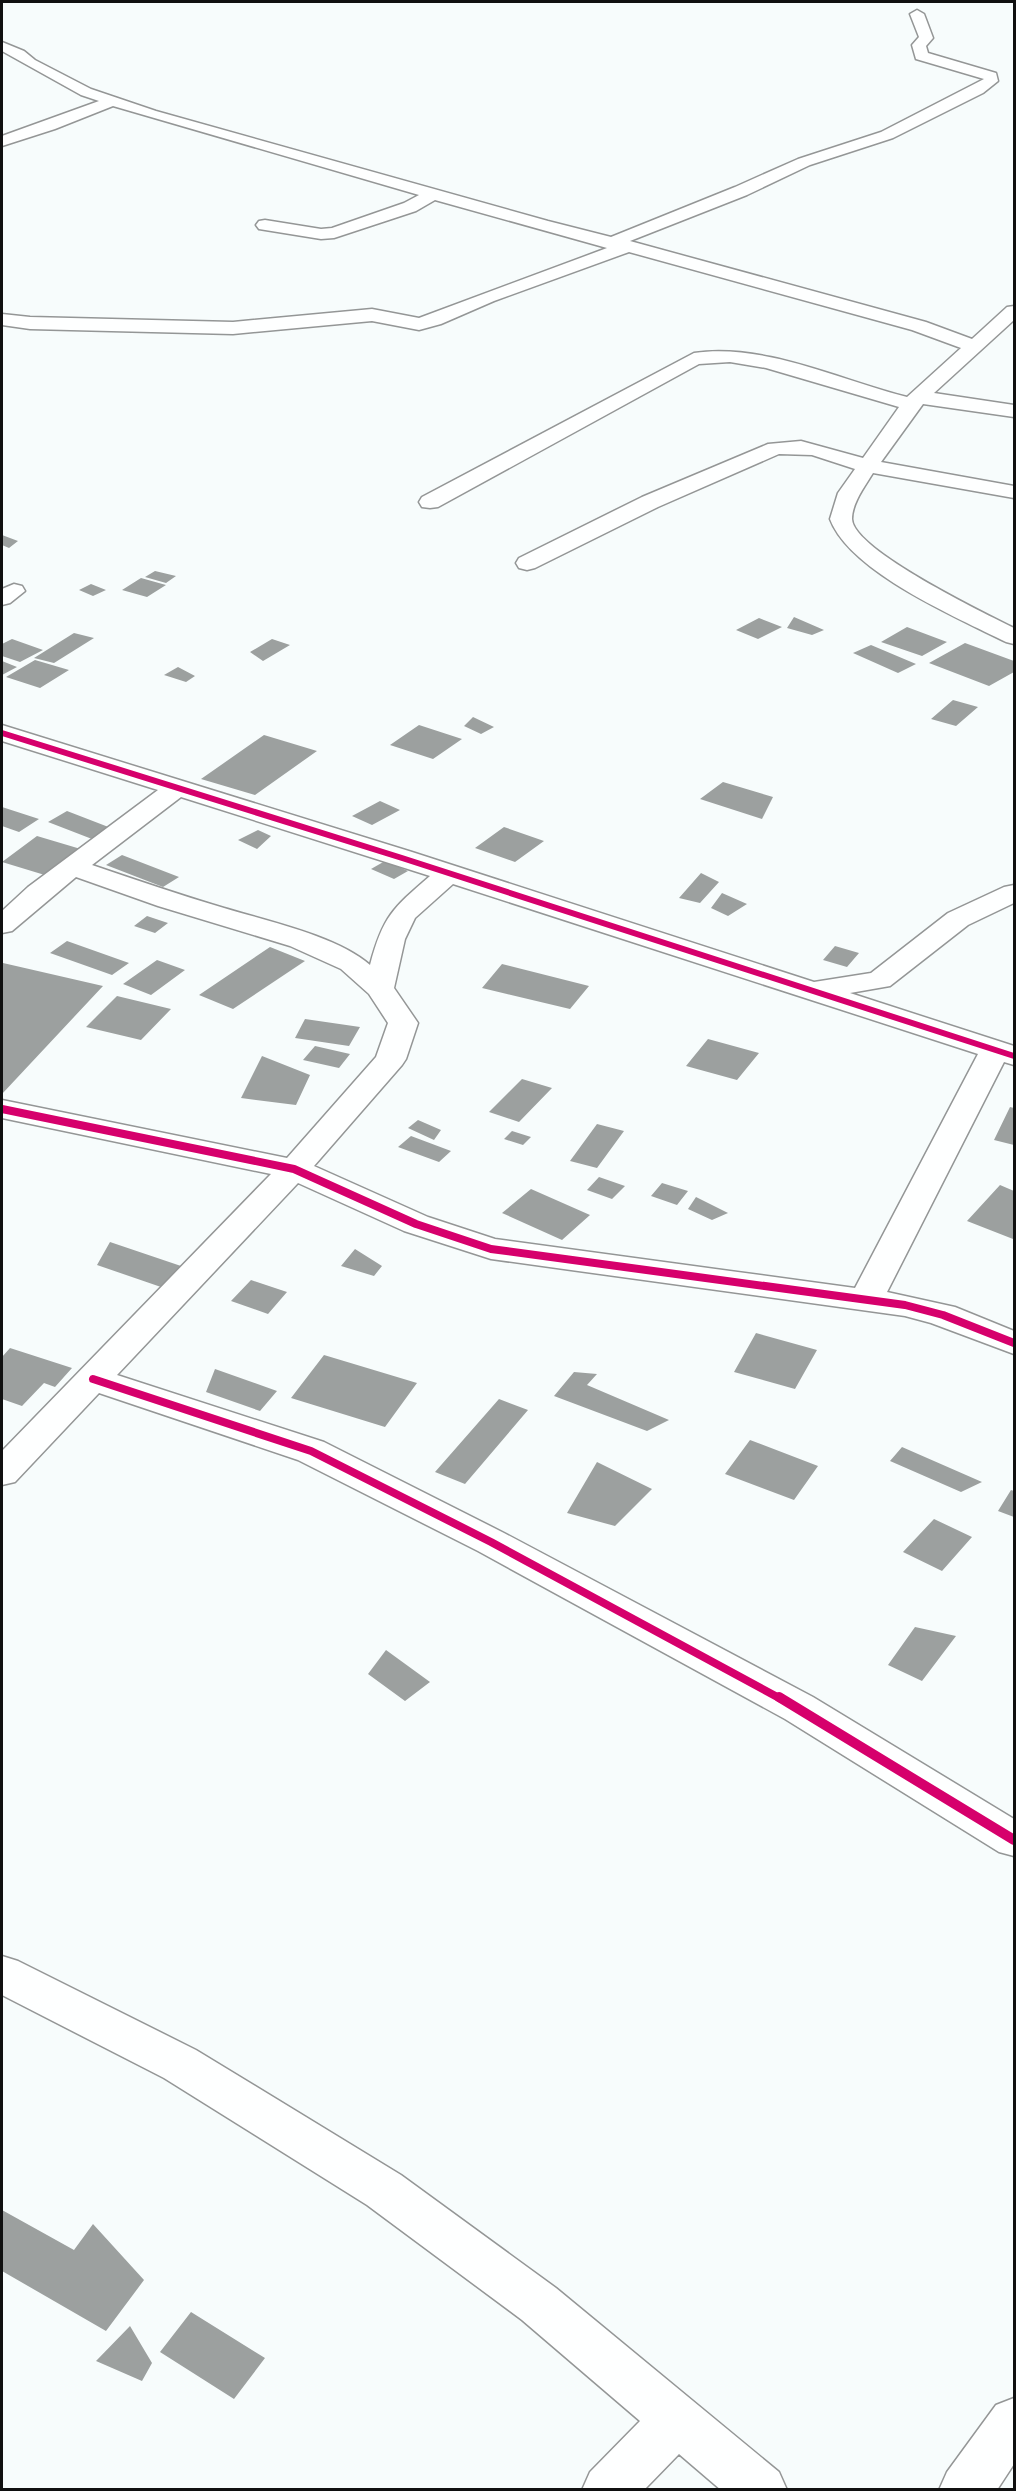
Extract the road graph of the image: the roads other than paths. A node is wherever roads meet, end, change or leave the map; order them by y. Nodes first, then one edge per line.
1 (917, 14) dead end
2 (2, 46) edge
3 (114, 101) junction
4 (2, 141) edge
5 (434, 194) junction
6 (266, 225) dead end
7 (617, 245) junction
8 (1014, 311) edge
9 (2, 320) edge
10 (975, 347) junction
11 (915, 401) junction
12 (1014, 411) edge
13 (867, 465) junction
14 (1014, 492) edge
15 (430, 502) dead end
16 (526, 563) dead end
17 (1014, 637) edge
18 (2, 733) edge
19 (30, 741) junction
20 (2, 760) edge
21 (177, 788) junction
22 (72, 867) junction
23 (449, 873) junction
24 (1014, 893) edge
25 (2, 925) edge
26 (880, 980) junction
27 (379, 988) junction
28 (809, 991) junction
29 (912, 1023) junction
30 (1005, 1053) edge
31 (2, 1109) edge
32 (294, 1169) junction
33 (865, 1301) junction
34 (1014, 1344) edge
35 (93, 1379) junction
36 (2, 1473) edge
37 (1014, 1840) edge
38 (2, 1974) edge
39 (677, 2420) junction
40 (1014, 2422) edge
41 (608, 2490) edge
42 (761, 2490) edge
43 (965, 2490) edge

1 - 7 street
2 - 3 street
3 - 4 street
3 - 5 street
5 - 6 street
5 - 7 street
7 - 9 street
7 - 10 street
8 - 10 street
10 - 11 street
11 - 12 street
11 - 13 street
11 - 15 street
13 - 14 street
13 - 16 street
13 - 17 street
18 - 19 street
19 - 20 street
19 - 21 street
21 - 22 street
21 - 23 street
22 - 25 street
22 - 27 street
23 - 27 street
23 - 28 street
24 - 26 street
26 - 28 street
26 - 29 street
27 - 32 street
28 - 29 street
29 - 30 street
30 - 33 street
31 - 32 street
32 - 33 street
32 - 35 street
33 - 34 street
35 - 36 street
35 - 37 street
38 - 39 street
39 - 41 street
39 - 42 street
40 - 43 street

